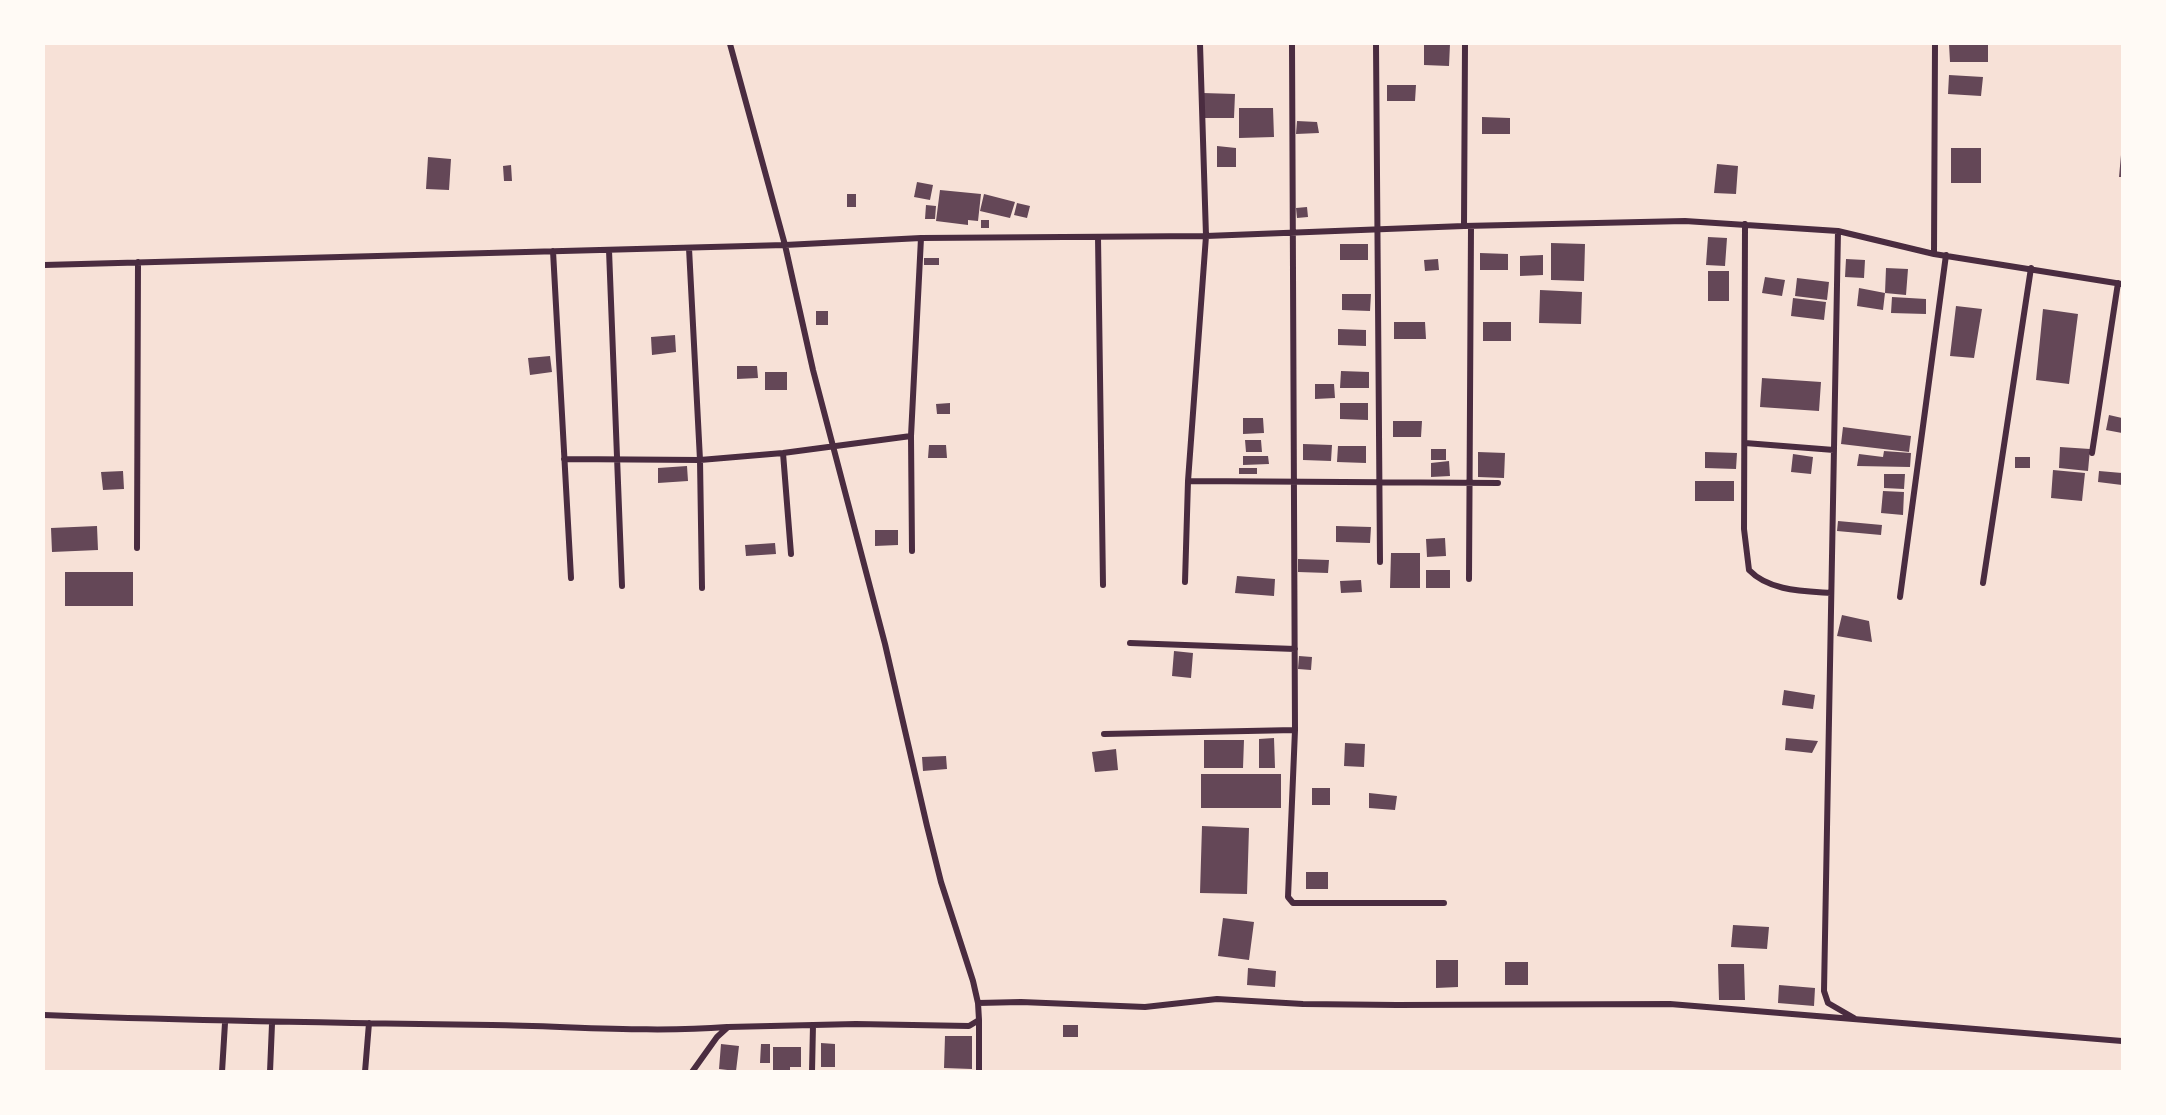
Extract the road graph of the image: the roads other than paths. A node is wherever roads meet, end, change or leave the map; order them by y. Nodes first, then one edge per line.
1 (730, 44) edge
2 (1200, 44) edge
3 (1293, 44) edge
4 (1376, 44) edge
5 (1465, 44) edge
6 (1935, 44) edge
7 (1745, 224) junction
8 (1467, 226) junction
9 (1378, 230) junction
10 (1838, 231) junction
11 (1292, 234) junction
12 (1206, 236) junction
13 (1098, 237) junction
14 (921, 238) junction
15 (785, 245) junction
16 (689, 248) junction
17 (609, 250) junction
18 (552, 251) junction
19 (1934, 254) junction
20 (1946, 255) junction
21 (138, 262) junction
22 (44, 265) edge
23 (2031, 268) junction
24 (2120, 283) edge
25 (911, 436) junction
26 (1745, 443) junction
27 (833, 446) junction
28 (1834, 450) junction
29 (783, 453) junction
30 (2092, 453) dead end
31 (564, 459) junction
32 (616, 460) junction
33 (700, 460) junction
34 (1188, 481) junction
35 (1295, 483) junction
36 (1471, 483) junction
37 (1498, 483) dead end
38 (1380, 484) junction
39 (137, 548) dead end
40 (912, 551) dead end
41 (791, 554) dead end
42 (1380, 562) dead end
43 (571, 578) dead end
44 (1469, 579) dead end
45 (1185, 582) dead end
46 (1983, 583) dead end
47 (1103, 585) dead end
48 (622, 586) dead end
49 (702, 588) dead end
50 (1831, 593) junction
51 (1900, 597) dead end
52 (1130, 643) dead end
53 (1295, 649) junction
54 (1295, 730) junction
55 (1104, 734) dead end
56 (1444, 903) dead end
57 (978, 1003) junction
58 (44, 1015) edge
59 (1855, 1019) junction
60 (979, 1020) junction
61 (225, 1023) junction
62 (369, 1023) junction
63 (273, 1024) junction
64 (813, 1025) junction
65 (728, 1027) junction
66 (2122, 1041) edge
67 (222, 1071) edge
68 (270, 1071) edge
69 (365, 1071) edge
70 (692, 1071) edge
71 (812, 1071) edge
72 (979, 1071) edge

1 - 15 street
2 - 12 street
3 - 11 street
4 - 9 street
5 - 8 street
6 - 19 street
7 - 8 street
7 - 10 street
7 - 26 street
8 - 9 street
8 - 36 street
9 - 11 street
9 - 38 street
10 - 19 street
10 - 28 street
11 - 12 street
11 - 35 street
12 - 13 street
12 - 34 street
13 - 14 street
13 - 47 street
14 - 15 street
14 - 25 street
15 - 16 street
15 - 27 street
16 - 17 street
16 - 33 street
17 - 18 street
17 - 32 street
18 - 21 street
18 - 31 street
19 - 20 street
20 - 23 street
20 - 51 street
21 - 22 street
21 - 39 street
23 - 24 street
23 - 46 street
24 - 30 street
25 - 27 street
25 - 40 street
26 - 28 street
26 - 50 street
27 - 29 street
27 - 57 street
28 - 50 street
29 - 33 street
29 - 41 street
31 - 32 street
31 - 43 street
32 - 33 street
32 - 48 street
33 - 49 street
34 - 35 street
34 - 45 street
35 - 38 street
35 - 53 street
36 - 37 street
36 - 38 street
36 - 44 street
38 - 42 street
50 - 59 street
52 - 53 street
53 - 54 street
54 - 55 street
54 - 56 street
57 - 59 street
57 - 60 street
58 - 61 street
59 - 66 street
60 - 64 street
60 - 72 street
61 - 63 street
61 - 67 street
62 - 63 street
62 - 65 street
62 - 69 street
63 - 68 street
64 - 65 street
64 - 71 street
65 - 70 street

